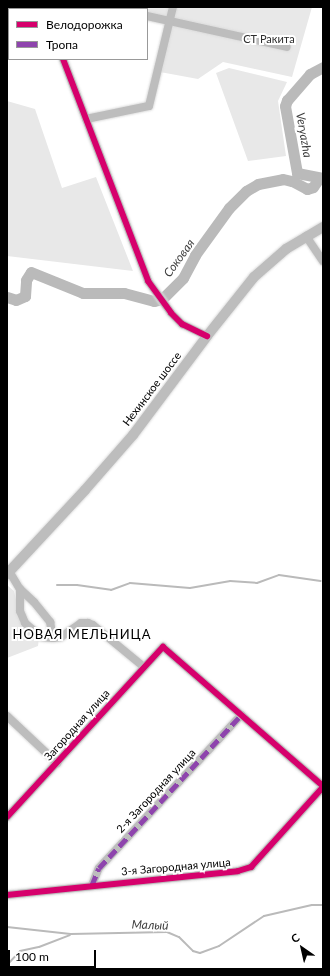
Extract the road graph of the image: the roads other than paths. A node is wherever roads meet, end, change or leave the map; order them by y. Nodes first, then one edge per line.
1 (172, 7) edge
2 (148, 16) edge
3 (169, 21) junction
4 (287, 47) dead end
5 (63, 60) edge
6 (86, 119) junction
7 (323, 227) edge
8 (306, 236) junction
9 (323, 261) edge
10 (207, 336) junction
11 (8, 572) edge
12 (20, 589) junction
13 (53, 638) junction
14 (144, 667) junction
15 (241, 715) junction
16 (7, 716) edge
17 (57, 762) junction
18 (323, 786) edge
19 (7, 817) edge
20 (92, 885) junction
21 (7, 895) edge

1 - 3 street
2 - 3 street
3 - 4 street
3 - 6 street
5 - 6 street
6 - 10 street
7 - 8 main road, Нехинское шоссе
8 - 9 street
8 - 10 main road, Нехинское шоссе
10 - 11 main road, Нехинское шоссе
11 - 12 street
12 - 13 street
12 - 13 street
13 - 14 street
14 - 15 street, Загородная улица
14 - 17 street, Загородная улица
15 - 18 street
15 - 20 street, 2-я Загородная улица
16 - 17 street
17 - 19 street, Загородная улица
18 - 20 street, 3-я Загородная улица
20 - 21 street, 3-я Загородная улица

